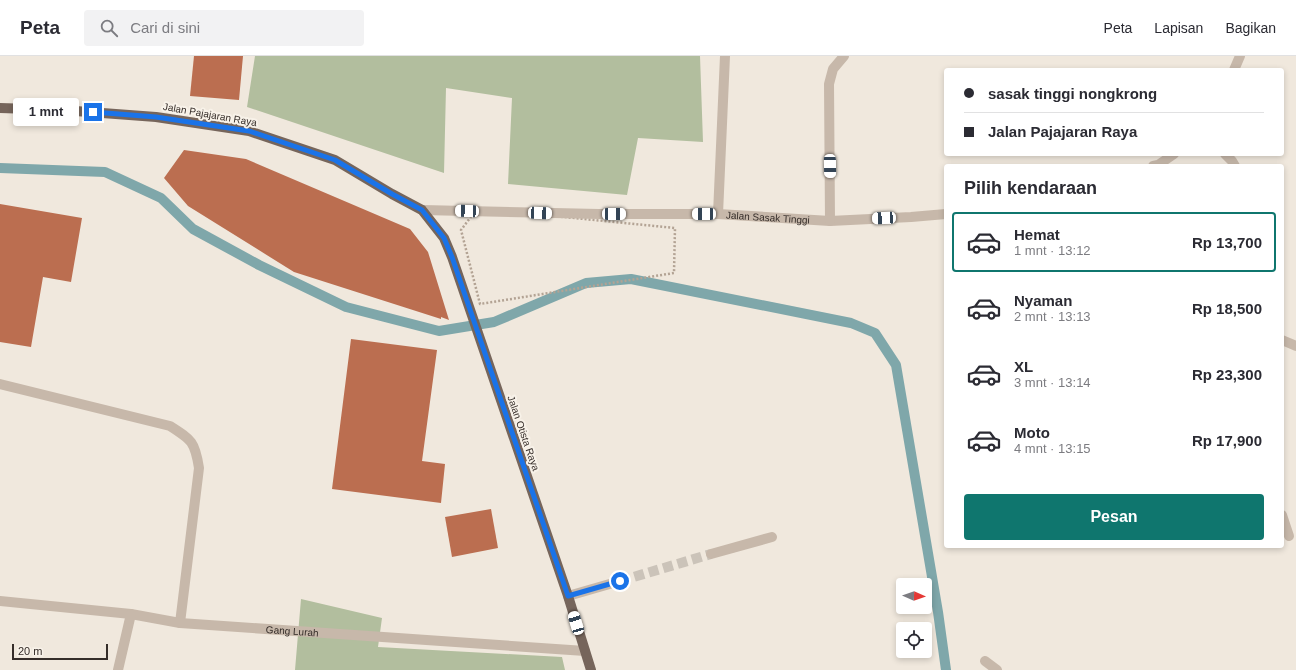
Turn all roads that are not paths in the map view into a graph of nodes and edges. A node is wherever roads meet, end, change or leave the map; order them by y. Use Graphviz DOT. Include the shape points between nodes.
graph roads {
  1 [pos="725,56"];
  2 [pos="844,56"];
  3 [pos="1240,56"];
  4 [pos="1235,68"];
  5 [pos="0,108"];
  6 [pos="1171,156"];
  7 [pos="1228,156"];
  8 [pos="1158,164"];
  9 [pos="1234,164"];
  10 [pos="422,210"];
  11 [pos="718,214"];
  12 [pos="944,214"];
  13 [pos="830,221"];
  14 [pos="1284,341"];
  15 [pos="1296,346"];
  16 [pos="0,384"];
  17 [pos="1284,521"];
  18 [pos="1289,536"];
  19 [pos="772,537"];
  20 [pos="711,554"];
  21 [pos="620,581"];
  22 [pos="568,596"];
  23 [pos="0,601"];
  24 [pos="131,614"];
  25 [pos="180,623"];
  26 [pos="585,651"];
  27 [pos="118,670"];
  28 [pos="591,670"];
  29 [pos="987,670"];
  30 [pos="997,670"];
  1 -- 11 [label="street"];
  2 -- 13 [label="street" via="833,69 829,84"];
  3 -- 4 [label="street"];
  5 -- 10 [label="main road, Jalan Pajajaran Raya" via="156,117 249,131 335,160"];
  6 -- 8 [label="street"];
  7 -- 9 [label="street"];
  10 -- 11 [label="street, Jalan Sasak Tinggi"];
  10 -- 22 [label="main road, Jalan Otista Raya" via="444,238 452,257"];
  11 -- 13 [label="street, Jalan Sasak Tinggi"];
  12 -- 13 [label="street, Jalan Sasak Tinggi"];
  14 -- 15 [label="street"];
  16 -- 25 [label="street" via="170,426 188,437 196,451 199,468"];
  17 -- 18 [label="street"];
  19 -- 20 [label="street"];
  21 -- 22 [label="street"];
  22 -- 26 [label="main road, Jalan Otista Raya"];
  23 -- 24 [label="street, Gang Lurah"];
  24 -- 25 [label="street, Gang Lurah"];
  24 -- 27 [label="street"];
  25 -- 26 [label="street, Gang Lurah"];
  26 -- 28 [label="main road, Jalan Otista Raya"];
  29 -- 30 [label="street" via="985,661"];
}
